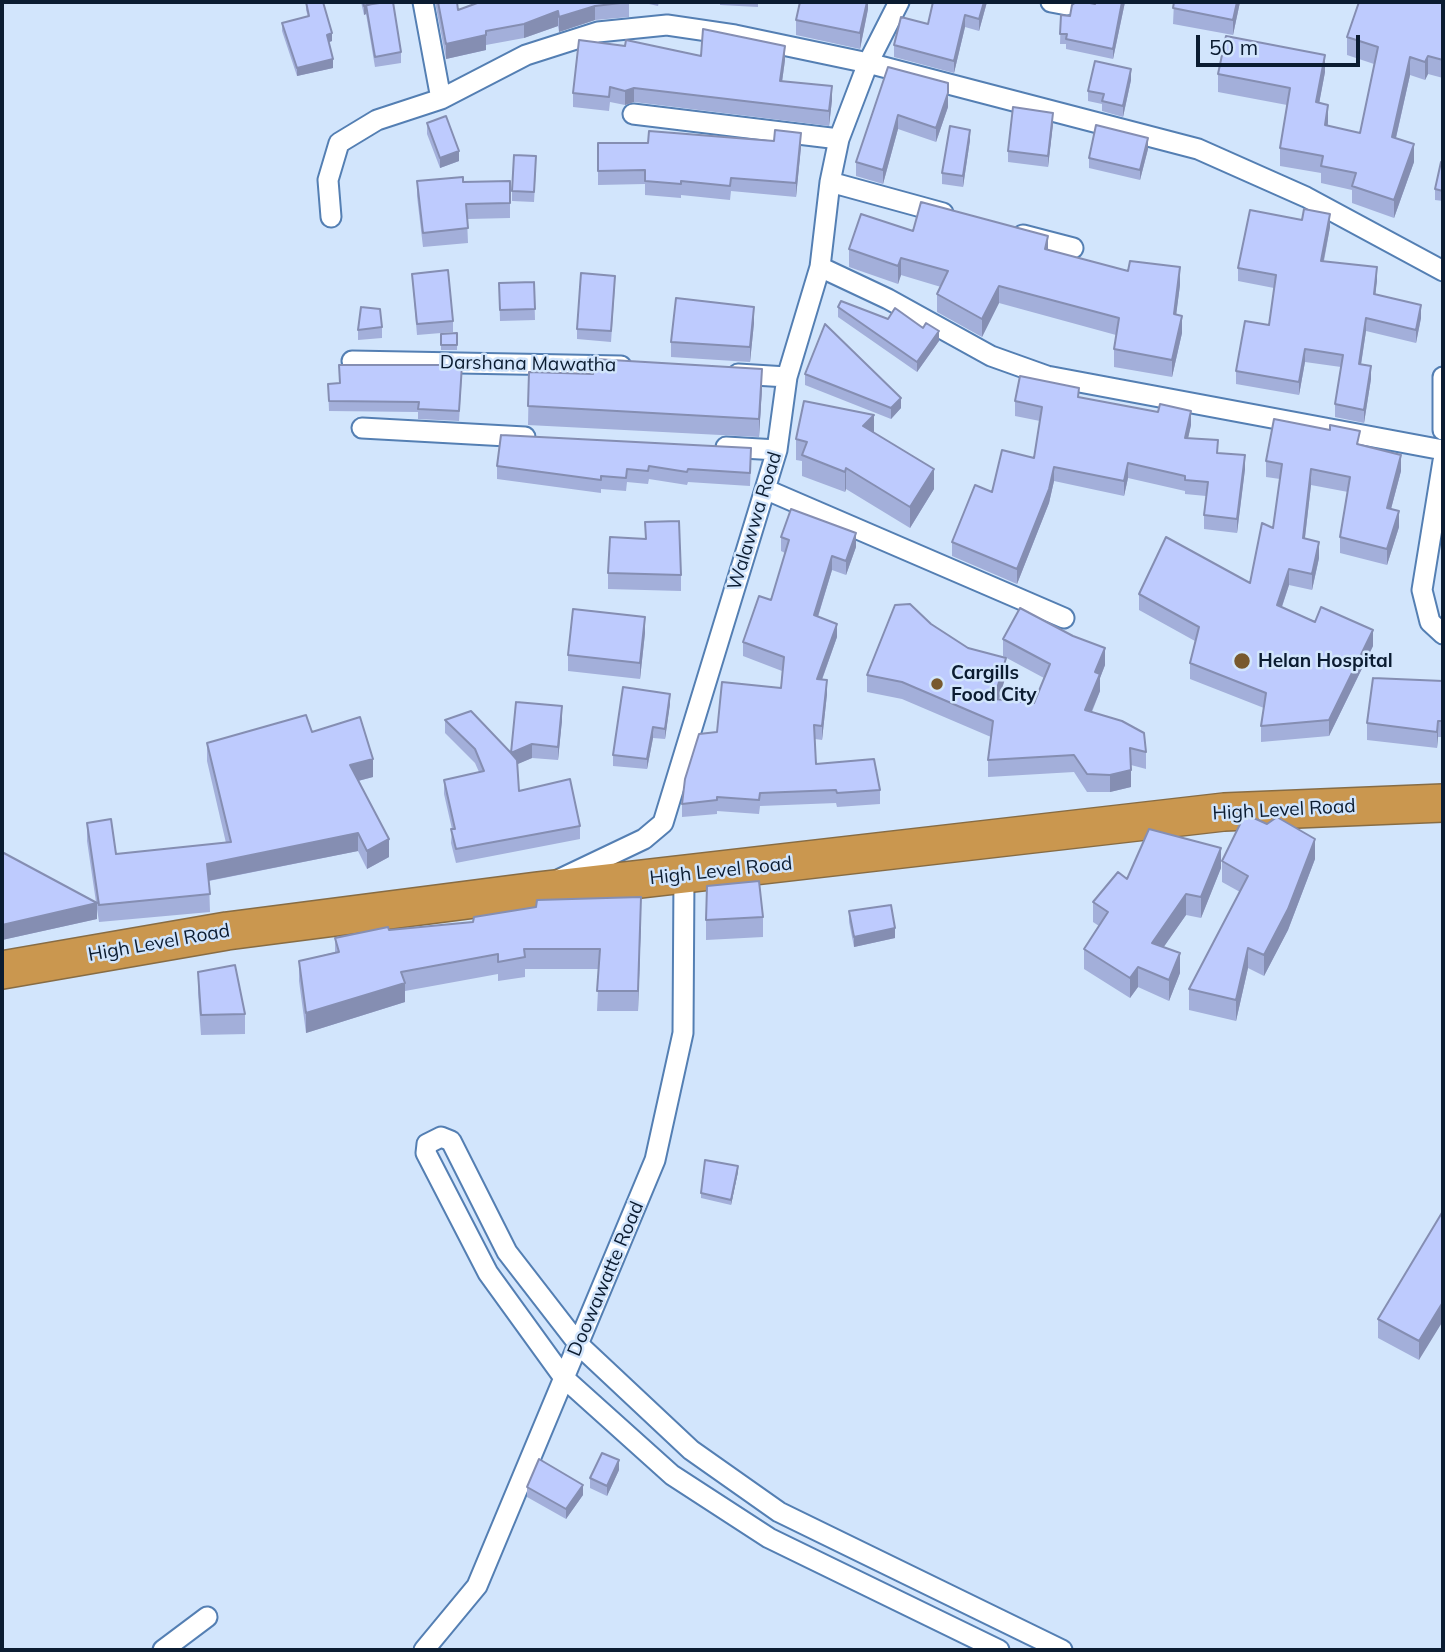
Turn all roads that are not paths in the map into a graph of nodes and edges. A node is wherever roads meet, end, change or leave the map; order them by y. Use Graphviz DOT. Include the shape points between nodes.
graph roads {
  1 [pos="422,2"];
  2 [pos="899,2"];
  3 [pos="868,64"];
  4 [pos="441,99"];
  5 [pos="633,114"];
  6 [pos="839,139"];
  7 [pos="830,182"];
  8 [pos="331,217"];
  9 [pos="958,217"];
  10 [pos="1009,231"];
  11 [pos="1073,248"];
  12 [pos="820,267"];
  13 [pos="1443,271"];
  14 [pos="352,361"];
  15 [pos="639,367"];
  16 [pos="719,373"];
  17 [pos="787,377"];
  18 [pos="1443,377"];
  19 [pos="362,428"];
  20 [pos="1443,430"];
  21 [pos="542,438"];
  22 [pos="708,446"];
  23 [pos="777,450"];
  24 [pos="1443,450"];
  25 [pos="1443,461"];
  26 [pos="767,490"];
  27 [pos="1064,618"];
  28 [pos="1443,634"];
  29 [pos="1443,803"];
  30 [pos="684,875"];
  31 [pos="537,891"];
  32 [pos="2,970"];
  33 [pos="579,1345"];
  34 [pos="564,1378"];
  35 [pos="206,1617"];
  36 [pos="163,1650"];
  37 [pos="424,1650"];
  38 [pos="999,1650"];
  39 [pos="1062,1650"];
  1 -- 4 [label="street"];
  2 -- 3 [label="street, Walawwa Road"];
  3 -- 4 [label="street" via="667,25 598,32 526,55"];
  3 -- 6 [label="street, Walawwa Road"];
  3 -- 13 [label="street" via="1198,149 1306,197"];
  4 -- 8 [label="street" via="377,120 339,142 328,180"];
  5 -- 6 [label="street"];
  6 -- 7 [label="street, Walawwa Road"];
  7 -- 9 [label="street"];
  7 -- 12 [label="street, Walawwa Road"];
  10 -- 11 [label="street"];
  12 -- 17 [label="street, Walawwa Road"];
  12 -- 24 [label="street" via="991,356 1047,376"];
  14 -- 15 [label="street, Darshana Mawatha"];
  16 -- 17 [label="street"];
  17 -- 23 [label="street, Walawwa Road"];
  18 -- 20 [label="street"];
  19 -- 21 [label="street"];
  22 -- 23 [label="street"];
  23 -- 26 [label="street, Walawwa Road"];
  25 -- 28 [label="street" via="1422,590 1430,622"];
  26 -- 27 [label="street"];
  26 -- 31 [label="street, Walawwa Road" via="663,823 644,839"];
  29 -- 30 [label="highway, High Level Road" via="1224,812"];
  30 -- 31 [label="highway, High Level Road"];
  30 -- 33 [label="street, Doowawatte Road" via="682,1033 672,1089 655,1160"];
  31 -- 32 [label="highway, High Level Road" via="228,932"];
  33 -- 34 [label="street, Doowawatte Road"];
  33 -- 34 [label="street" via="507,1252 451,1141 433,1139 426,1153 488,1273"];
  33 -- 39 [label="street" via="691,1450 779,1512"];
  34 -- 37 [label="street, Doowawatte Road" via="477,1586"];
  34 -- 38 [label="street" via="672,1475 769,1538"];
  35 -- 36 [label="street"];
}
